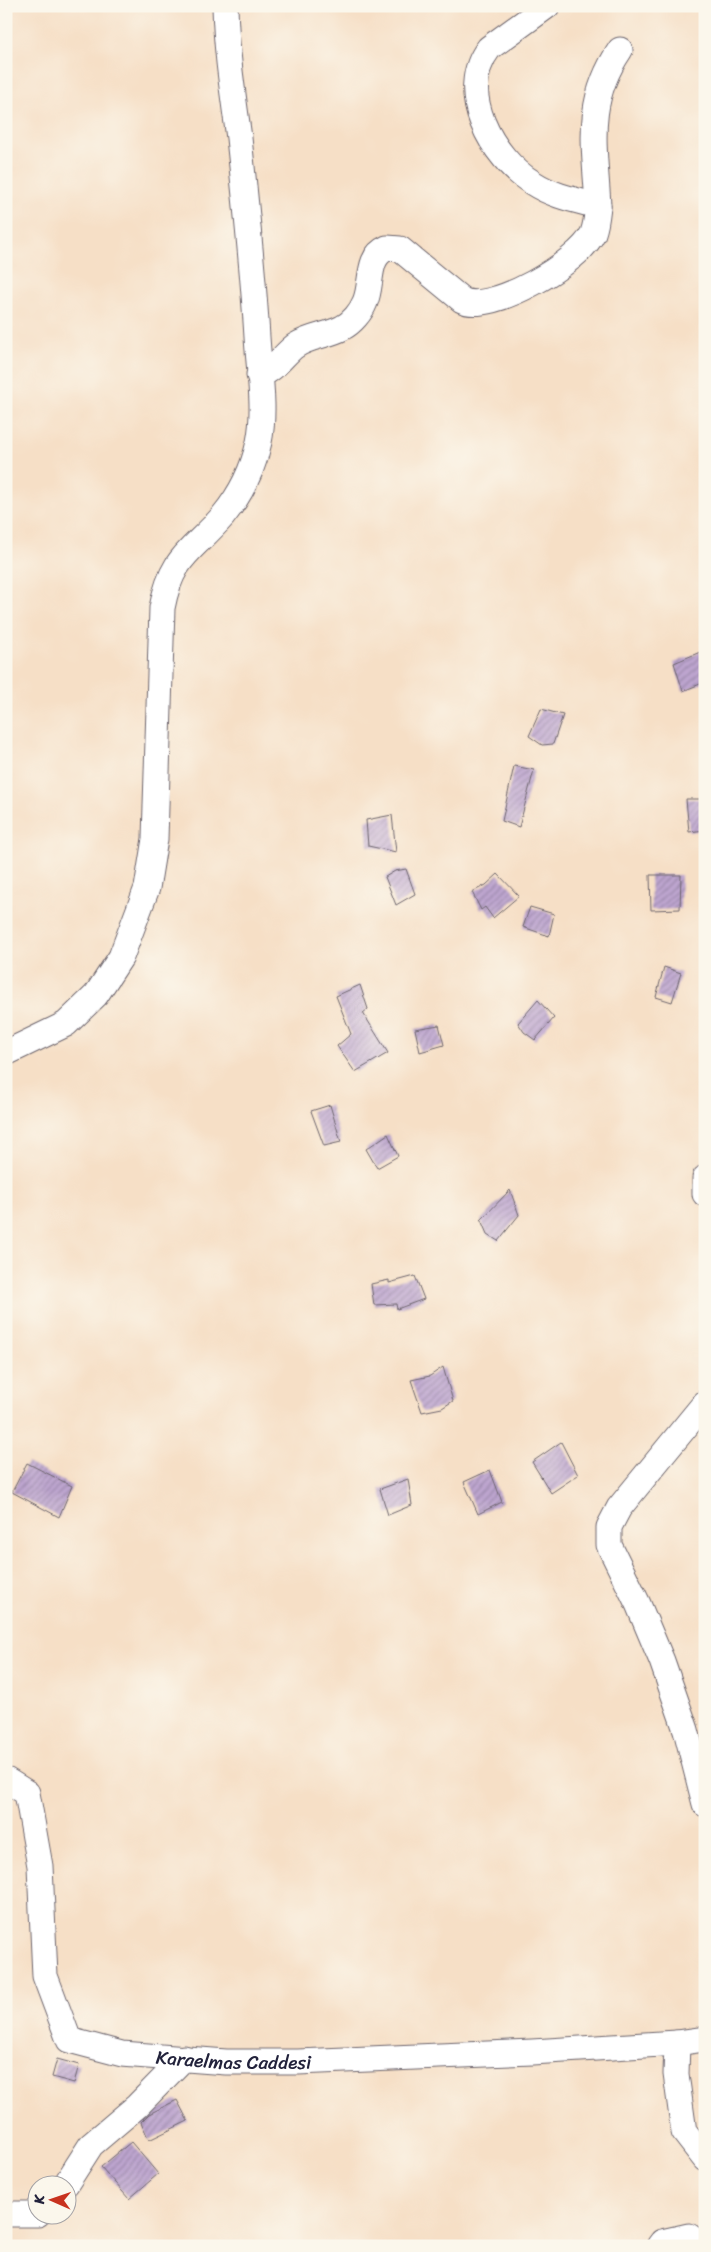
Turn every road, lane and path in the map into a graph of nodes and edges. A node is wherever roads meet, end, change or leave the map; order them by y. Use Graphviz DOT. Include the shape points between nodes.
graph roads {
  1 [pos="225,6"];
  2 [pos="547,6"];
  3 [pos="620,50"];
  4 [pos="598,206"];
  5 [pos="259,375"];
  6 [pos="6,1053"];
  7 [pos="705,1178"];
  8 [pos="705,1194"];
  9 [pos="705,1403"];
  10 [pos="6,1780"];
  11 [pos="705,1804"];
  12 [pos="705,2039"];
  13 [pos="676,2043"];
  14 [pos="184,2058"];
  15 [pos="705,2160"];
  16 [pos="72,2174"];
  17 [pos="6,2214"];
  18 [pos="28,2214"];
  19 [pos="660,2246"];
  20 [pos="703,2246"];
  1 -- 5 [label="street" via="252,252"];
  2 -- 4 [label="street" via="483,55 476,86 481,120 504,158 531,182 560,196"];
  3 -- 4 [label="street" via="601,84 594,113"];
  4 -- 5 [label="street" via="592,234 565,264 540,280 480,304 462,300 400,249 382,250 373,262 365,302 352,321 303,342 290,350 271,370"];
  5 -- 6 [label="street" via="262,422 249,474 232,504 179,562 162,608 155,840 147,888 121,957 106,983 66,1024"];
  7 -- 8 [label="street"];
  9 -- 11 [label="street" via="619,1508 609,1527 608,1537 612,1554 638,1604 665,1670 686,1730"];
  10 -- 14 [label="street, Karaelmas Caddesi" via="27,1793 40,1866 45,1976 69,2040 122,2054"];
  12 -- 13 [label="street, Karaelmas Caddesi"];
  13 -- 14 [label="street, Karaelmas Caddesi" via="298,2062 226,2062"];
  13 -- 15 [label="street" via="676,2074 684,2132"];
  14 -- 16 [label="street" via="91,2145"];
  17 -- 18 [label="street"];
  19 -- 20 [label="street" via="662,2242 689,2236"];
}
